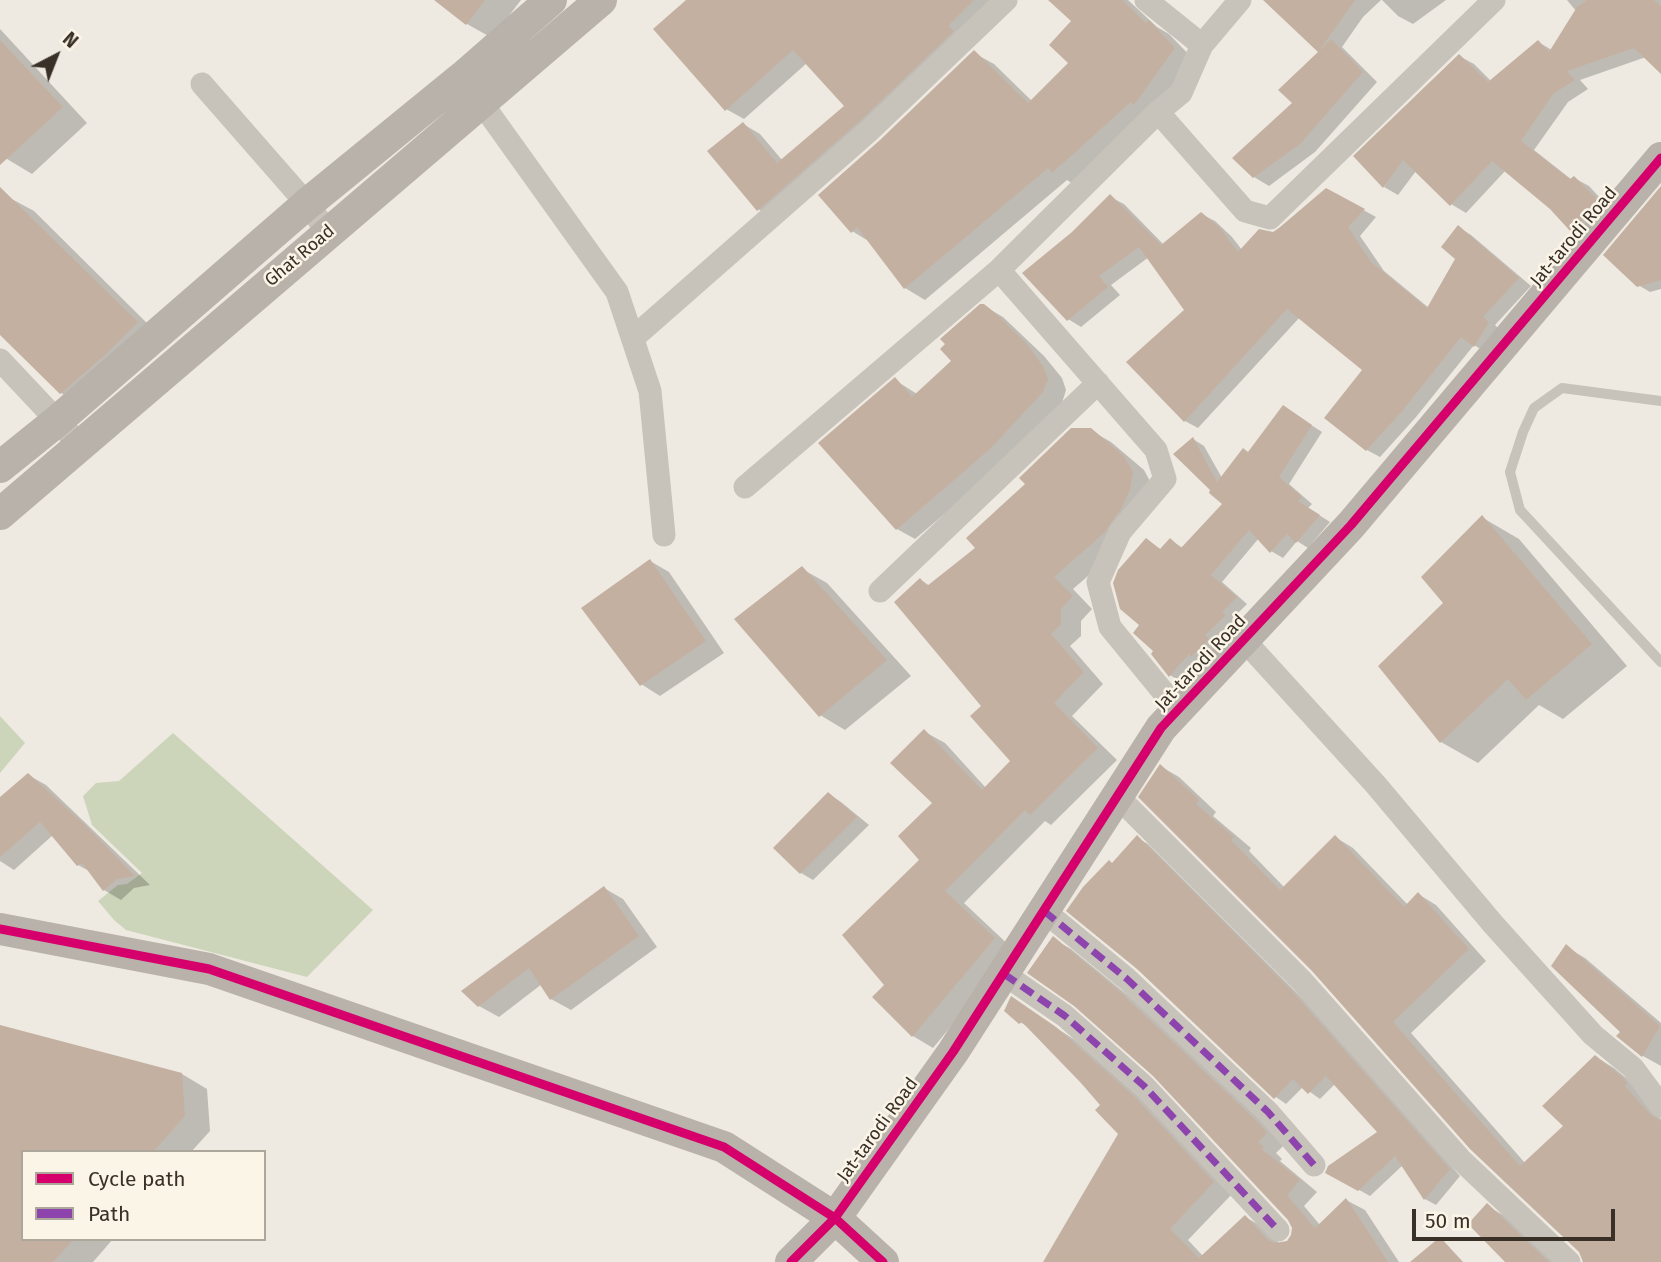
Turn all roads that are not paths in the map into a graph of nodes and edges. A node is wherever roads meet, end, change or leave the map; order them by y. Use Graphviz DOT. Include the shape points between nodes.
graph roads {
  1 [pos="551,0"];
  2 [pos="601,0"];
  3 [pos="1006,0"];
  4 [pos="1146,0"];
  5 [pos="1240,0"];
  6 [pos="1494,0"];
  7 [pos="1202,45"];
  8 [pos="464,76"];
  9 [pos="202,84"];
  10 [pos="481,104"];
  11 [pos="1158,113"];
  12 [pos="1661,158"];
  13 [pos="307,204"];
  14 [pos="328,232"];
  15 [pos="999,270"];
  16 [pos="633,338"];
  17 [pos="0,360"];
  18 [pos="1098,383"];
  19 [pos="1661,401"];
  20 [pos="56,422"];
  21 [pos="80,445"];
  22 [pos="0,467"];
  23 [pos="745,487"];
  24 [pos="0,514"];
  25 [pos="664,535"];
  26 [pos="880,591"];
  27 [pos="1244,640"];
  28 [pos="1661,662"];
  29 [pos="1178,710"];
  30 [pos="1117,796"];
  31 [pos="1044,911"];
  32 [pos="0,929"];
  33 [pos="1004,974"];
  34 [pos="1661,1106"];
  35 [pos="1314,1165"];
  36 [pos="835,1218"];
  37 [pos="1278,1230"];
  38 [pos="791,1262"];
  39 [pos="883,1262"];
  40 [pos="1570,1262"];
  1 -- 8 [label="street, Ghat Road"];
  2 -- 10 [label="street, Ghat Road"];
  3 -- 16 [label="street" via="870,130"];
  4 -- 7 [label="street"];
  5 -- 7 [label="street"];
  6 -- 11 [label="street" via="1270,218 1245,211"];
  7 -- 11 [label="street" via="1181,93"];
  8 -- 10 [label="street"];
  8 -- 13 [label="street, Ghat Road"];
  9 -- 13 [label="street"];
  10 -- 14 [label="street, Ghat Road"];
  10 -- 16 [label="street" via="617,292"];
  11 -- 15 [label="street"];
  12 -- 27 [label="street, Jat-tarodi Road" via="1351,525"];
  13 -- 14 [label="street"];
  13 -- 20 [label="street, Ghat Road"];
  14 -- 21 [label="street, Ghat Road"];
  15 -- 18 [label="street"];
  15 -- 23 [label="street"];
  16 -- 25 [label="street" via="650,391"];
  17 -- 20 [label="street"];
  18 -- 26 [label="street"];
  18 -- 29 [label="street" via="1156,450 1164,479 1120,532 1098,582 1110,627"];
  19 -- 28 [label="lane" via="1562,388 1534,408 1510,472 1520,510"];
  20 -- 21 [label="street"];
  20 -- 22 [label="street, Ghat Road"];
  21 -- 24 [label="street, Ghat Road"];
  27 -- 29 [label="street, Jat-tarodi Road"];
  27 -- 34 [label="street" via="1593,1035 1633,1068"];
  29 -- 30 [label="street, Jat-tarodi Road"];
  30 -- 31 [label="street, Jat-tarodi Road"];
  30 -- 40 [label="street" via="1302,981 1460,1159"];
  31 -- 33 [label="street, Jat-tarodi Road"];
  31 -- 35 [label="street" via="1128,979 1268,1112"];
  32 -- 36 [label="street" via="209,969 658,1124 724,1147"];
  33 -- 36 [label="street, Jat-tarodi Road"];
  33 -- 37 [label="street" via="1065,1016 1144,1086"];
  36 -- 38 [label="street, Jat-tarodi Road"];
  36 -- 39 [label="street"];
}
